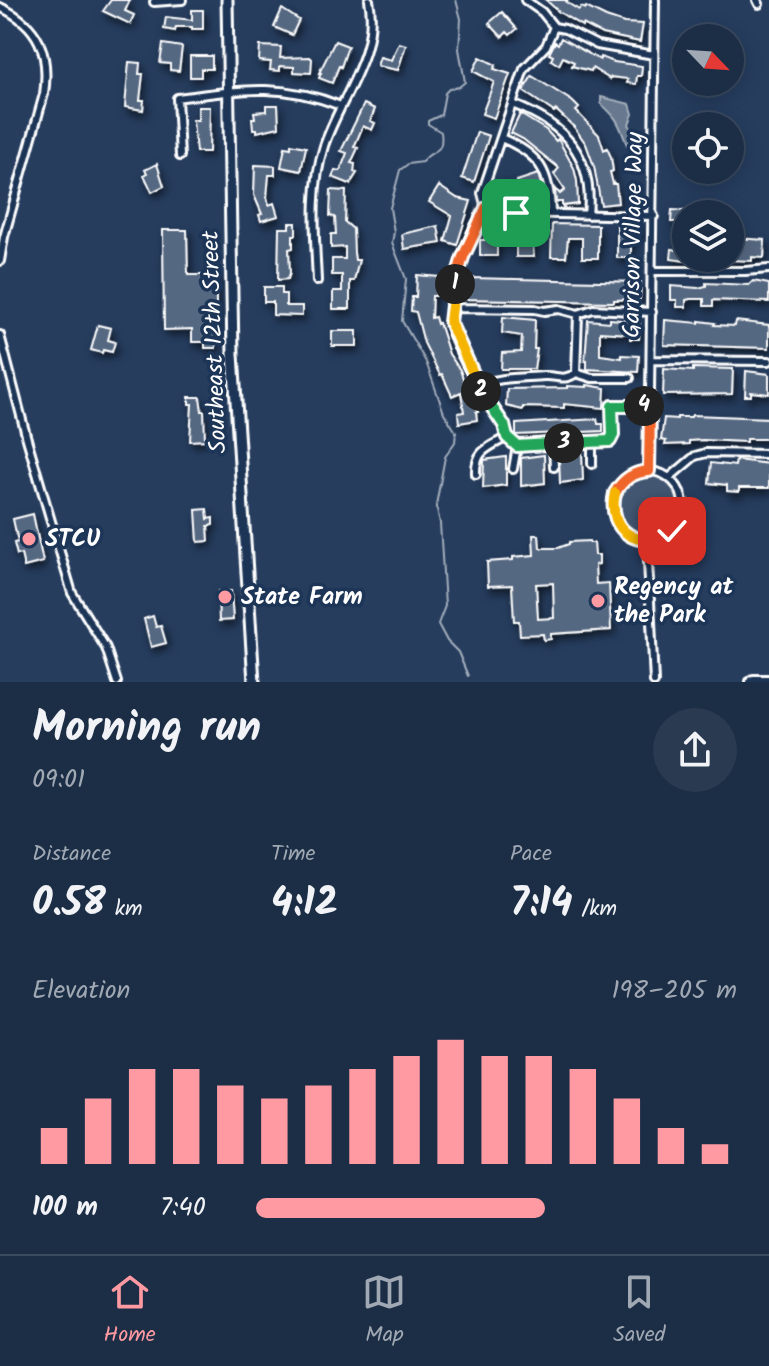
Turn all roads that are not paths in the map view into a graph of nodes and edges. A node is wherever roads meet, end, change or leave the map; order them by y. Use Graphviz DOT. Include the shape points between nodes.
graph roads {
  1 [pos="182,0"];
  2 [pos="227,0"];
  3 [pos="369,0"];
  4 [pos="525,0"];
  5 [pos="655,0"];
  6 [pos="154,2"];
  7 [pos="0,7"];
  8 [pos="554,27"];
  9 [pos="654,55"];
  10 [pos="230,91"];
  11 [pos="167,93"];
  12 [pos="177,98"];
  13 [pos="512,104"];
  14 [pos="341,106"];
  15 [pos="501,138"];
  16 [pos="180,156"];
  17 [pos="486,208"];
  18 [pos="551,213"];
  19 [pos="588,215"];
  20 [pos="654,216"];
  21 [pos="0,261"];
  22 [pos="769,269"];
  23 [pos="744,270"];
  24 [pos="653,271"];
  25 [pos="672,271"];
  26 [pos="317,281"];
  27 [pos="451,308"];
  28 [pos="652,312"];
  29 [pos="578,314"];
  30 [pos="0,335"];
  31 [pos="651,360"];
  32 [pos="769,361"];
  33 [pos="576,373"];
  34 [pos="630,378"];
  35 [pos="478,385"];
  36 [pos="650,406"];
  37 [pos="507,437"];
  38 [pos="592,443"];
  39 [pos="553,444"];
  40 [pos="517,446"];
  41 [pos="769,454"];
  42 [pos="592,464"];
  43 [pos="554,467"];
  44 [pos="513,469"];
  45 [pos="649,471"];
  46 [pos="476,474"];
  47 [pos="669,478"];
  48 [pos="647,541"];
  49 [pos="117,682"];
  50 [pos="254,682"];
  51 [pos="654,682"];
  52 [pos="753,682"];
  53 [pos="769,682"];
  1 -- 6 [label="street"];
  2 -- 10 [label="main road, Southeast 12th Street"];
  3 -- 14 [label="street" via="373,17 367,50"];
  4 -- 8 [label="street"];
  5 -- 9 [label="street, Garrison Village Way"];
  7 -- 21 [label="street" via="33,31 47,72"];
  8 -- 9 [label="street" via="597,45"];
  8 -- 13 [label="street" via="542,51 524,69"];
  9 -- 20 [label="street, Garrison Village Way"];
  10 -- 12 [label="street"];
  10 -- 14 [label="street" via="283,89"];
  10 -- 50 [label="main road, Southeast 12th Street" via="233,354"];
  11 -- 12 [label="street"];
  12 -- 16 [label="street"];
  13 -- 15 [label="street"];
  13 -- 19 [label="street" via="549,120 571,142 589,193"];
  14 -- 26 [label="street" via="309,199"];
  15 -- 17 [label="street" via="482,193"];
  15 -- 18 [label="street" via="541,166 549,183"];
  17 -- 18 [label="street"];
  17 -- 27 [label="street" via="457,272"];
  18 -- 19 [label="street"];
  19 -- 20 [label="street"];
  20 -- 24 [label="street, Garrison Village Way"];
  22 -- 23 [label="street"];
  24 -- 25 [label="street"];
  24 -- 28 [label="street, Garrison Village Way"];
  27 -- 29 [label="street" via="559,309"];
  27 -- 35 [label="street" via="450,322"];
  28 -- 29 [label="street" via="593,309"];
  28 -- 31 [label="street, Garrison Village Way"];
  29 -- 33 [label="street"];
  30 -- 49 [label="street" via="72,593 106,648"];
  31 -- 32 [label="street"];
  31 -- 36 [label="street, Garrison Village Way"];
  33 -- 34 [label="street"];
  33 -- 35 [label="street" via="564,379 503,378"];
  35 -- 37 [label="street"];
  36 -- 38 [label="street" via="612,406 612,439"];
  36 -- 45 [label="street, Garrison Village Way"];
  37 -- 40 [label="street"];
  37 -- 46 [label="street" via="479,454"];
  38 -- 39 [label="street"];
  38 -- 42 [label="street"];
  39 -- 40 [label="street"];
  39 -- 43 [label="street"];
  40 -- 44 [label="street"];
  41 -- 47 [label="street" via="706,453"];
  45 -- 47 [label="street"];
  45 -- 48 [label="street" via="624,480 613,504 621,528"];
  47 -- 48 [label="street" via="681,495 682,512 672,531"];
  48 -- 51 [label="street"];
  52 -- 53 [label="highway"];
}
